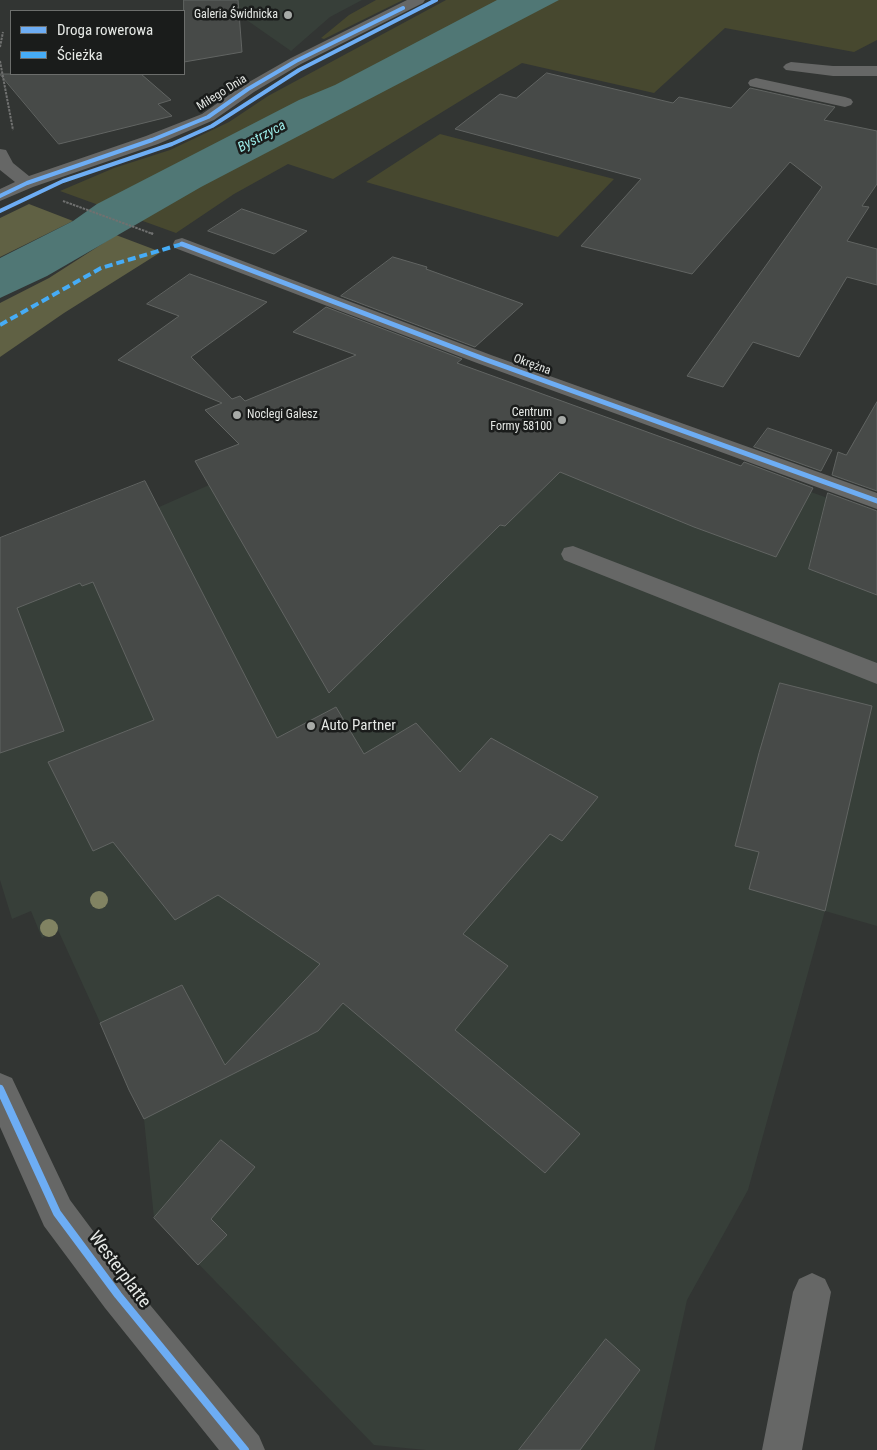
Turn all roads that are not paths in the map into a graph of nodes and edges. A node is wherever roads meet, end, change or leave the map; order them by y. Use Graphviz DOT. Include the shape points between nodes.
graph roads {
  1 [pos="418,0"];
  2 [pos="791,67"];
  3 [pos="877,72"];
  4 [pos="756,83"];
  5 [pos="0,154"];
  6 [pos="27,183"];
  7 [pos="0,196"];
  8 [pos="182,244"];
  9 [pos="877,502"];
  10 [pos="573,554"];
  11 [pos="877,674"];
  12 [pos="1,1093"];
  13 [pos="812,1292"];
  14 [pos="245,1450"];
  15 [pos="782,1450"];
  1 -- 6 [label="street, Miłego Dnia" via="296,61 208,117"];
  2 -- 3 [label="street"];
  3 -- 4 [label="street" via="842,107"];
  5 -- 6 [label="street" via="7,168"];
  6 -- 7 [label="street, Miłego Dnia"];
  8 -- 9 [label="street, Okrężna" via="484,360"];
  10 -- 11 [label="street"];
  12 -- 14 [label="street, Westerplatte" via="57,1212 118,1295"];
  13 -- 15 [label="street"];
}
